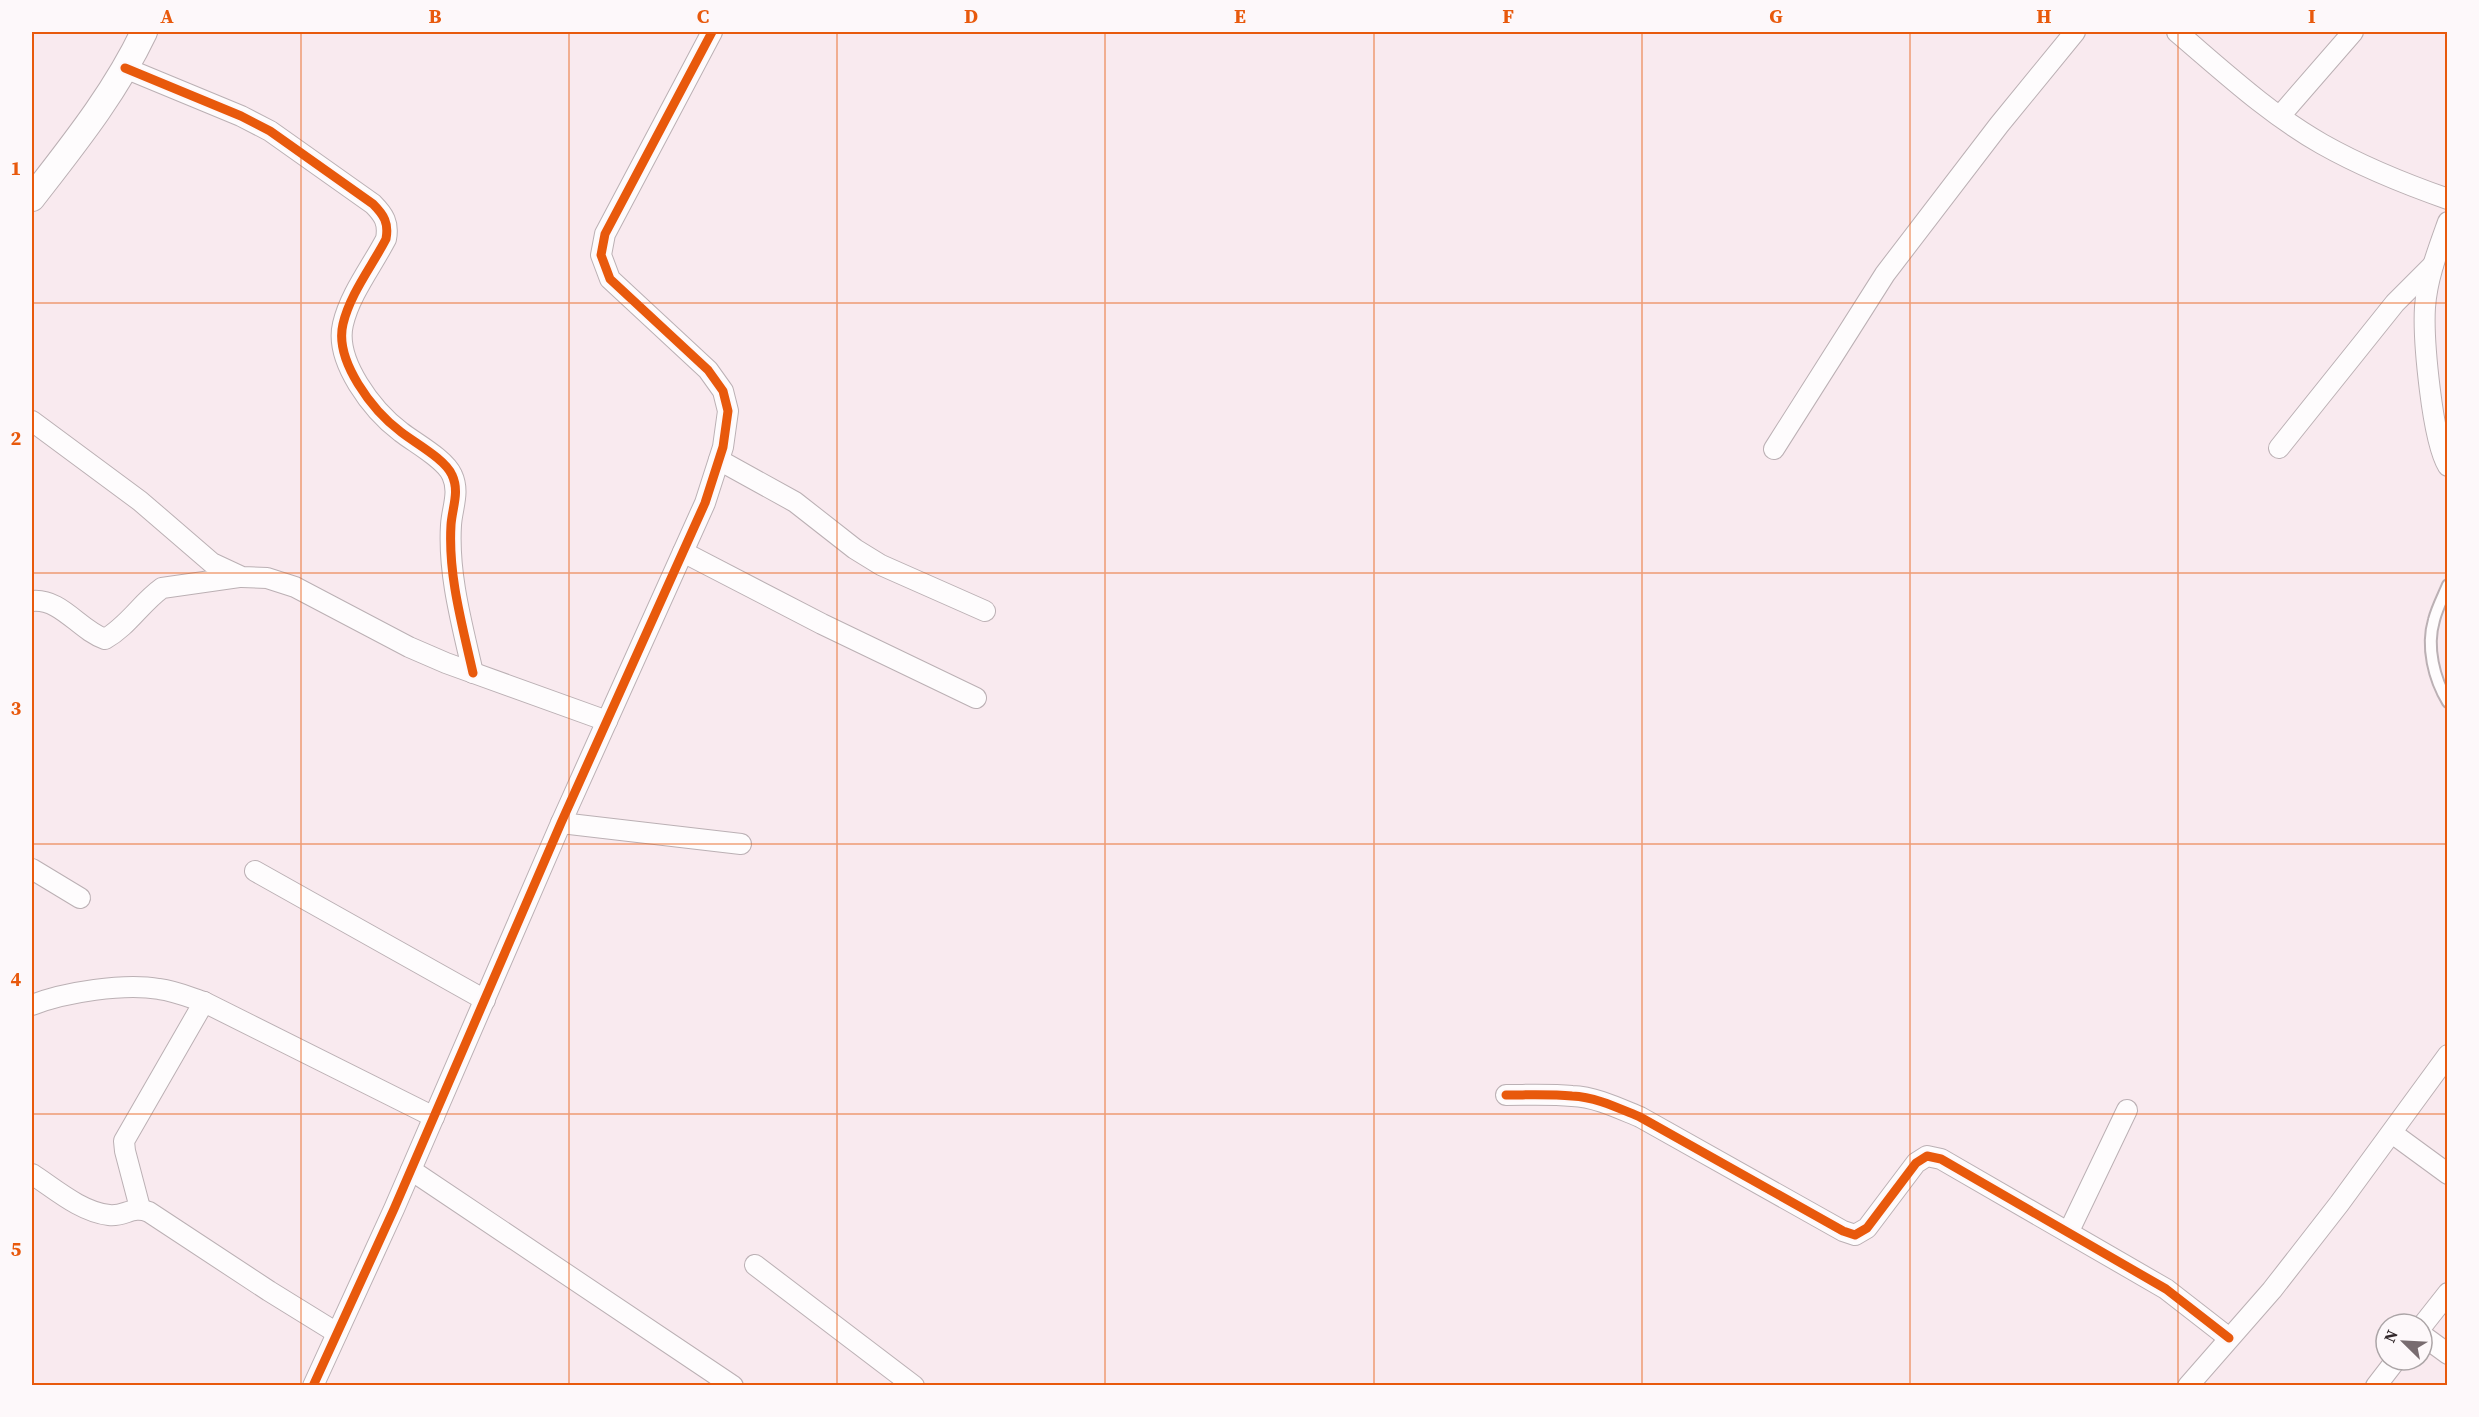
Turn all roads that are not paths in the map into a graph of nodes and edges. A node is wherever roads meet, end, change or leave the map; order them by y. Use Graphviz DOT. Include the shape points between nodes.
graph roads {
  1 [pos="144,32"];
  2 [pos="712,32"];
  3 [pos="2075,32"];
  4 [pos="2177,32"];
  5 [pos="2354,32"];
  6 [pos="125,68"];
  7 [pos="2280,116"];
  8 [pos="32,198"];
  9 [pos="2448,199"];
  10 [pos="2448,222"];
  11 [pos="2433,265"];
  12 [pos="32,421"];
  13 [pos="2279,448"];
  14 [pos="1774,449"];
  15 [pos="719,460"];
  16 [pos="2448,466"];
  17 [pos="683,552"];
  18 [pos="242,576"];
  19 [pos="2448,585"];
  20 [pos="32,601"];
  21 [pos="985,611"];
  22 [pos="473,673"];
  23 [pos="976,698"];
  24 [pos="2448,702"];
  25 [pos="607,721"];
  26 [pos="561,823"];
  27 [pos="741,844"];
  28 [pos="32,869"];
  29 [pos="255,871"];
  30 [pos="80,897"];
  31 [pos="484,1000"];
  32 [pos="204,1002"];
  33 [pos="32,1005"];
  34 [pos="2448,1055"];
  35 [pos="1506,1095"];
  36 [pos="2127,1110"];
  37 [pos="434,1117"];
  38 [pos="2392,1133"];
  39 [pos="411,1170"];
  40 [pos="32,1174"];
  41 [pos="2448,1174"];
  42 [pos="140,1208"];
  43 [pos="2069,1231"];
  44 [pos="755,1265"];
  45 [pos="2448,1293"];
  46 [pos="2433,1312"];
  47 [pos="338,1333"];
  48 [pos="2229,1338"];
  49 [pos="2434,1344"];
  50 [pos="2448,1354"];
  51 [pos="2387,1372"];
  52 [pos="314,1386"];
  53 [pos="733,1386"];
  54 [pos="914,1386"];
  55 [pos="2188,1386"];
  56 [pos="2376,1386"];
  1 -- 6 [label="street"];
  2 -- 15 [label="street" via="605,234 601,255 610,279 708,370 723,392 728,411"];
  3 -- 14 [label="street" via="1885,274"];
  4 -- 7 [label="street"];
  5 -- 7 [label="street"];
  6 -- 8 [label="street" via="98,112"];
  6 -- 22 [label="street" via="270,131 382,213 388,227 386,239 342,325 344,352 372,405 385,420 444,464 452,475 456,488 451,561"];
  7 -- 9 [label="street" via="2320,143 2364,165"];
  10 -- 11 [label="street"];
  11 -- 13 [label="street" via="2395,303"];
  11 -- 16 [label="street" via="2425,307 2429,375 2436,429"];
  12 -- 18 [label="street" via="140,501 212,563"];
  15 -- 17 [label="street"];
  15 -- 21 [label="street" via="795,502 881,565"];
  17 -- 23 [label="street"];
  17 -- 25 [label="street"];
  18 -- 20 [label="street" via="162,588 105,639 95,636 52,604"];
  18 -- 22 [label="street" via="267,578 295,587 409,647"];
  19 -- 24 [label="lane" via="2433,622 2431,651 2440,688"];
  22 -- 25 [label="street"];
  25 -- 26 [label="street"];
  26 -- 27 [label="street"];
  26 -- 31 [label="street"];
  28 -- 30 [label="street"];
  29 -- 31 [label="street"];
  31 -- 37 [label="street"];
  32 -- 33 [label="street" via="157,988 112,989"];
  32 -- 37 [label="street"];
  32 -- 42 [label="street" via="124,1141"];
  34 -- 38 [label="street"];
  35 -- 43 [label="street" via="1574,1096 1618,1108 1855,1235 1867,1228 1916,1163 1927,1156 1964,1170"];
  36 -- 43 [label="street"];
  37 -- 39 [label="street"];
  38 -- 41 [label="street"];
  38 -- 48 [label="street" via="2272,1290"];
  39 -- 47 [label="street"];
  39 -- 53 [label="street"];
  40 -- 42 [label="street" via="71,1200 100,1213 112,1216"];
  42 -- 47 [label="street"];
  43 -- 48 [label="street" via="2166,1289"];
  44 -- 54 [label="street"];
  45 -- 46 [label="street"];
  47 -- 52 [label="street"];
  48 -- 55 [label="street"];
  49 -- 50 [label="street"];
  51 -- 56 [label="street"];
}
